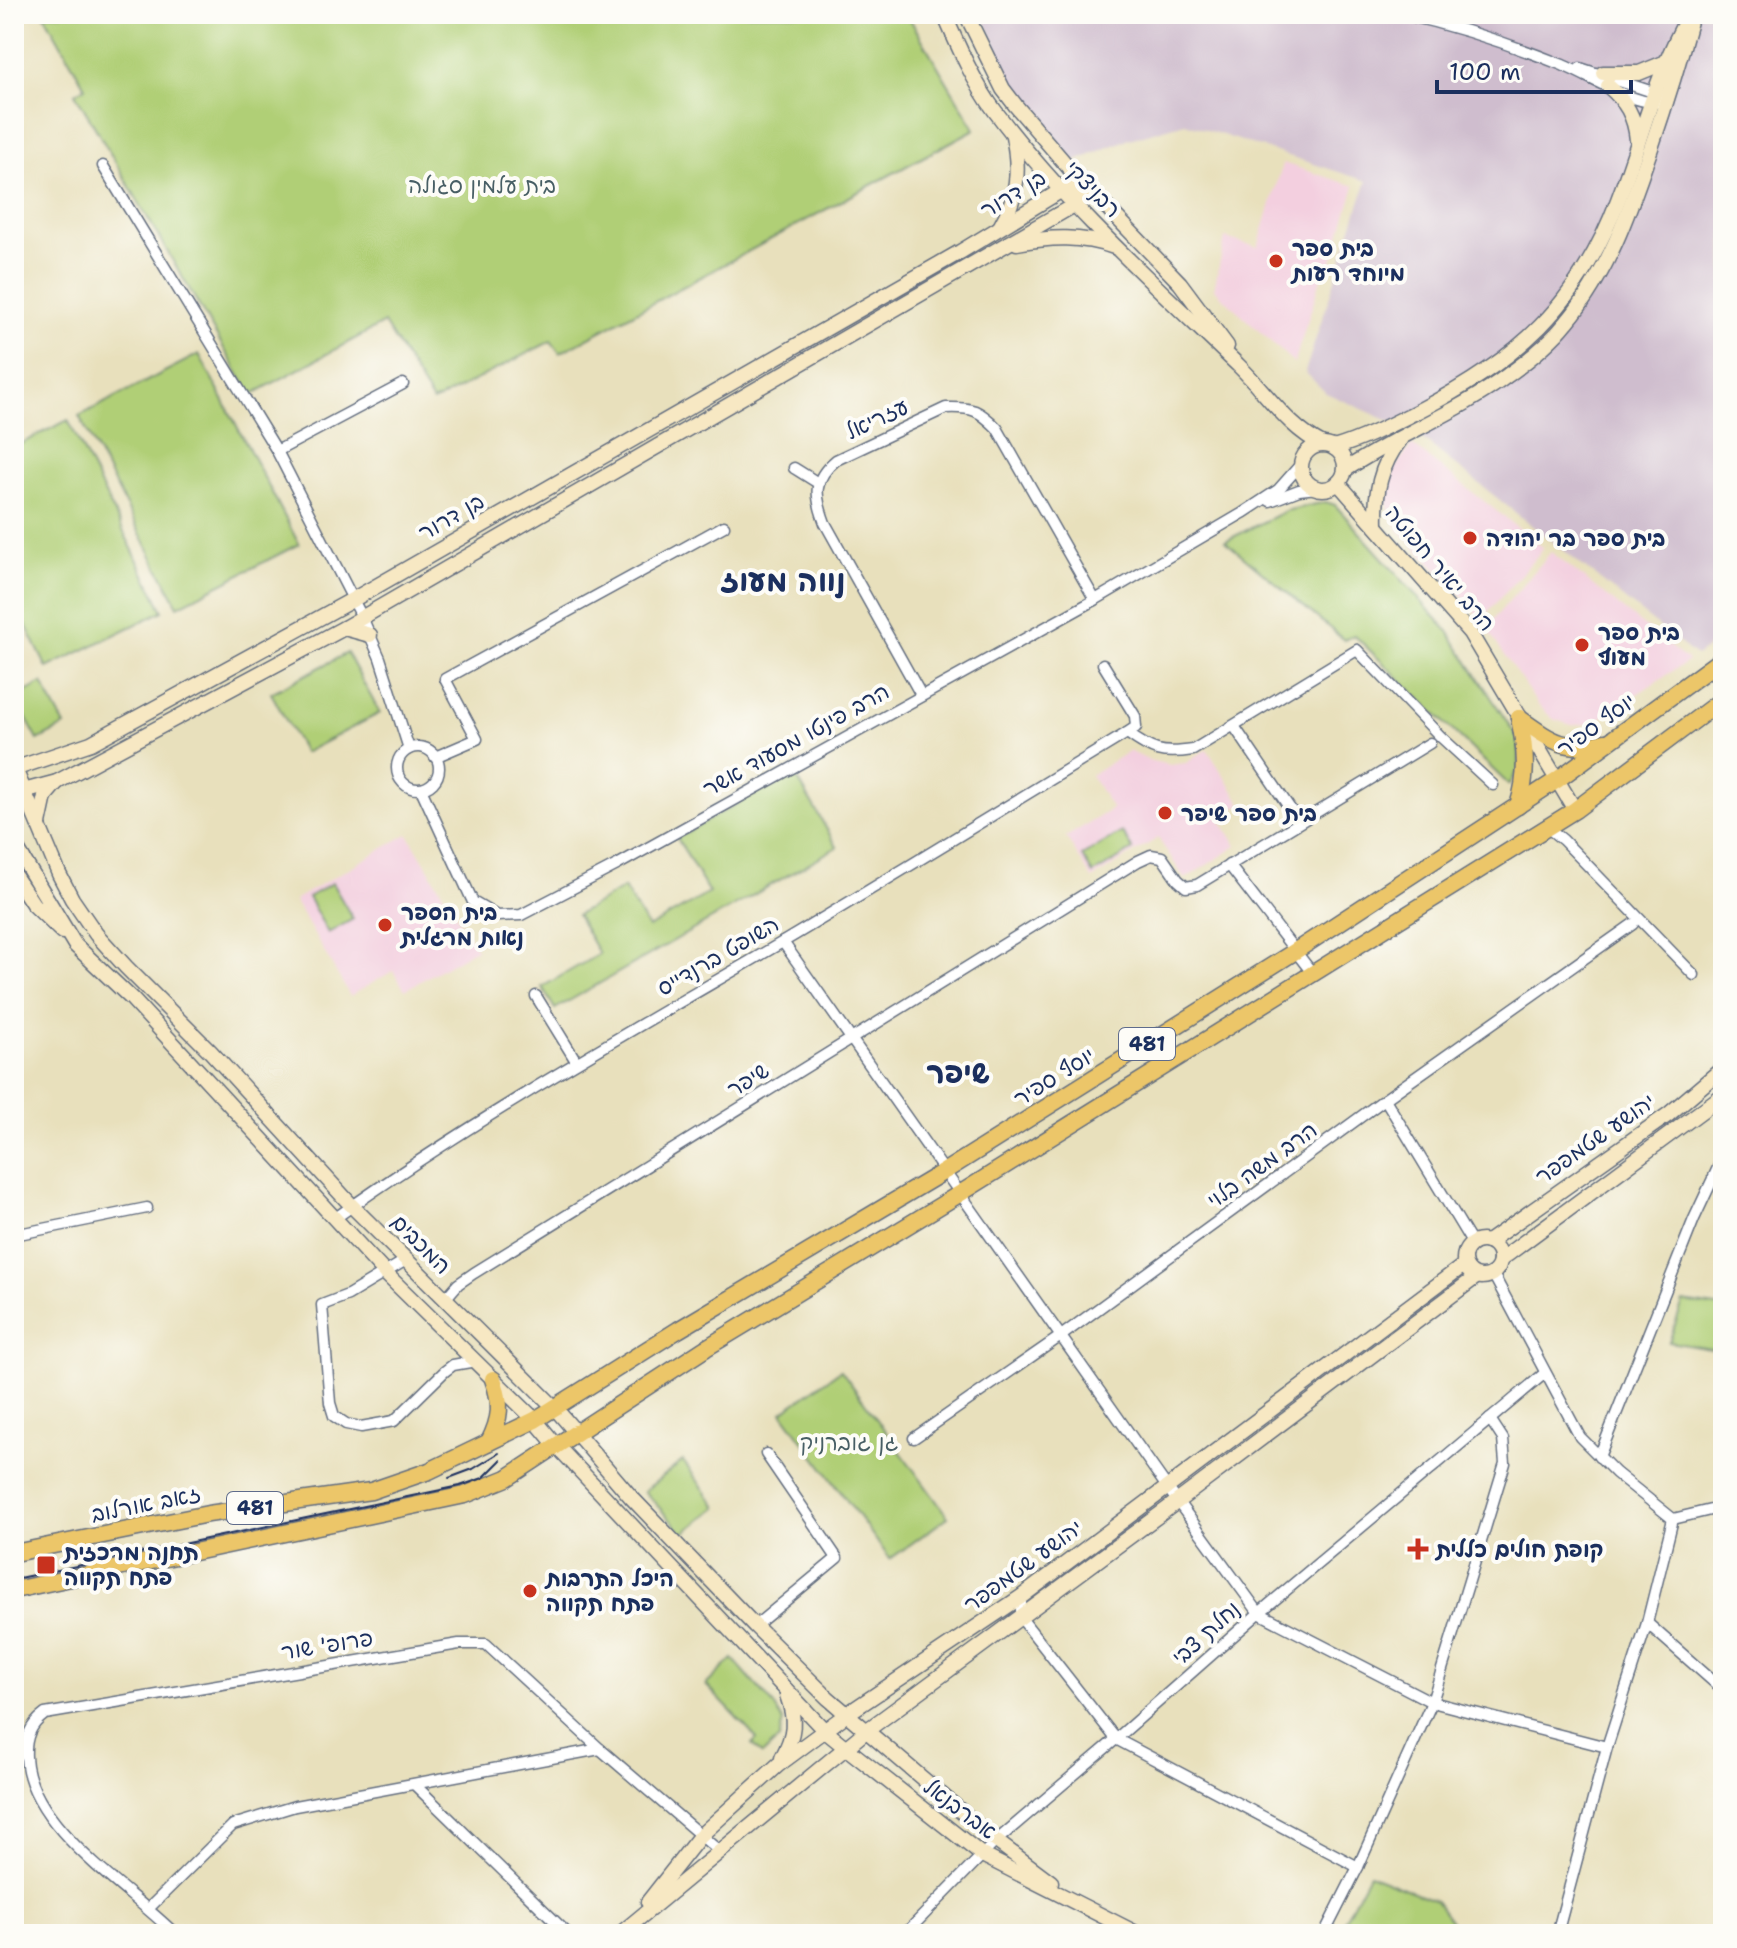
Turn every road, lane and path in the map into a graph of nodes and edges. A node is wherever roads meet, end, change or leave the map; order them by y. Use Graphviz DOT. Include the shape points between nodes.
graph roads {
  1 [pos="944,14"];
  2 [pos="966,14"];
  3 [pos="1402,14"];
  4 [pos="1691,14"];
  5 [pos="1421,16"];
  6 [pos="1666,62"];
  7 [pos="1605,80"];
  8 [pos="1658,98"];
  9 [pos="1012,131"];
  10 [pos="1638,144"];
  11 [pos="103,166"];
  12 [pos="1086,186"];
  13 [pos="1062,190"];
  14 [pos="1076,204"];
  15 [pos="1000,227"];
  16 [pos="1004,246"];
  17 [pos="1121,249"];
  18 [pos="1243,369"];
  19 [pos="403,384"];
  20 [pos="1284,417"];
  21 [pos="1403,435"];
  22 [pos="1328,446"];
  23 [pos="277,451"];
  24 [pos="1302,461"];
  25 [pos="794,468"];
  26 [pos="1342,477"];
  27 [pos="818,483"];
  28 [pos="1317,488"];
  29 [pos="1243,513"];
  30 [pos="1376,525"];
  31 [pos="724,526"];
  32 [pos="354,599"];
  33 [pos="1095,600"];
  34 [pos="362,617"];
  35 [pos="344,628"];
  36 [pos="370,635"];
  37 [pos="1723,658"];
  38 [pos="1103,664"];
  39 [pos="921,695"];
  40 [pos="1723,699"];
  41 [pos="1519,718"];
  42 [pos="1234,726"];
  43 [pos="1127,733"];
  44 [pos="1614,740"];
  45 [pos="1430,743"];
  46 [pos="409,749"];
  47 [pos="435,757"];
  48 [pos="14,769"];
  49 [pos="1557,780"];
  50 [pos="57,782"];
  51 [pos="1493,785"];
  52 [pos="421,789"];
  53 [pos="18,792"];
  54 [pos="1518,806"];
  55 [pos="1575,810"];
  56 [pos="1299,822"];
  57 [pos="1547,827"];
  58 [pos="1563,840"];
  59 [pos="14,844"];
  60 [pos="47,847"];
  61 [pos="1229,865"];
  62 [pos="14,875"];
  63 [pos="1633,924"];
  64 [pos="783,942"];
  65 [pos="75,945"];
  66 [pos="1294,952"];
  67 [pos="1313,974"];
  68 [pos="1694,975"];
  69 [pos="536,996"];
  70 [pos="851,1039"];
  71 [pos="576,1061"];
  72 [pos="1723,1068"];
  73 [pos="1723,1095"];
  74 [pos="1385,1099"];
  75 [pos="1723,1157"];
  76 [pos="945,1171"];
  77 [pos="961,1193"];
  78 [pos="352,1206"];
  79 [pos="147,1208"];
  80 [pos="334,1219"];
  81 [pos="14,1235"];
  82 [pos="1488,1242"];
  83 [pos="1472,1243"];
  84 [pos="406,1260"];
  85 [pos="1464,1265"];
  86 [pos="1496,1267"];
  87 [pos="385,1273"];
  88 [pos="1476,1277"];
  89 [pos="445,1299"];
  90 [pos="1061,1336"];
  91 [pos="476,1361"];
  92 [pos="1545,1373"];
  93 [pos="493,1379"];
  94 [pos="555,1408"];
  95 [pos="1490,1419"];
  96 [pos="535,1420"];
  97 [pos="576,1432"];
  98 [pos="914,1438"];
  99 [pos="489,1442"];
  100 [pos="555,1444"];
  101 [pos="766,1454"];
  102 [pos="1599,1457"];
  103 [pos="1167,1487"];
  104 [pos="1178,1501"];
  105 [pos="1723,1507"];
  106 [pos="1673,1519"];
  107 [pos="14,1553"];
  108 [pos="14,1590"];
  109 [pos="1021,1597"];
  110 [pos="1259,1613"];
  111 [pos="1021,1618"];
  112 [pos="1647,1623"];
  113 [pos="755,1626"];
  114 [pos="784,1687"];
  115 [pos="1723,1690"];
  116 [pos="1432,1702"];
  117 [pos="847,1714"];
  118 [pos="824,1730"];
  119 [pos="866,1731"];
  120 [pos="1116,1739"];
  121 [pos="845,1747"];
  122 [pos="1607,1747"];
  123 [pos="600,1749"];
  124 [pos="778,1765"];
  125 [pos="415,1785"];
  126 [pos="700,1836"];
  127 [pos="996,1841"];
  128 [pos="719,1851"];
  129 [pos="982,1855"];
  130 [pos="1358,1867"];
  131 [pos="1081,1905"];
  132 [pos="149,1908"];
  133 [pos="625,1929"];
  134 [pos="175,1934"];
  135 [pos="568,1934"];
  136 [pos="905,1934"];
  137 [pos="1138,1934"];
  138 [pos="1324,1934"];
  139 [pos="1557,1934"];
  1 -- 9 [label="street, רבניצקי" via="986,96"];
  2 -- 12 [label="street, רבניצקי" via="1003,89"];
  3 -- 5 [label="street"];
  4 -- 6 [label="street"];
  4 -- 8 [label="street"];
  5 -- 7 [label="street"];
  6 -- 7 [label="street"];
  6 -- 8 [label="street"];
  7 -- 8 [label="street"];
  7 -- 10 [label="street" via="1626,105"];
  8 -- 10 [label="street"];
  8 -- 21 [label="street" via="1644,168 1609,258 1566,324 1480,394"];
  9 -- 13 [label="street, רבניצקי"];
  9 -- 15 [label="street" via="1018,180"];
  10 -- 22 [label="street" via="1599,245 1556,313 1500,363 1455,392 1377,432"];
  11 -- 23 [label="street"];
  12 -- 13 [label="street, בן דרור"];
  12 -- 14 [label="street, בן דרור"];
  12 -- 18 [label="street, רבניצקי" via="1180,283"];
  13 -- 14 [label="street, רבניצקי"];
  13 -- 15 [label="street, בן דרור"];
  14 -- 16 [label="street, בן דרור"];
  14 -- 17 [label="street, רבניצקי"];
  15 -- 32 [label="street, בן דרור"];
  16 -- 17 [label="street" via="1082,238"];
  16 -- 34 [label="street, בן דרור"];
  17 -- 18 [label="street, רבניצקי"];
  18 -- 20 [label="street, רבניצקי"];
  19 -- 23 [label="street"];
  20 -- 22 [label="street, רבניצקי"];
  20 -- 24 [label="street, רבניצקי"];
  21 -- 26 [label="street"];
  21 -- 30 [label="street" via="1378,479"];
  22 -- 24 [label="street" via="1312,448"];
  22 -- 26 [label="street" via="1342,456"];
  23 -- 32 [label="street"];
  24 -- 28 [label="street" via="1305,479"];
  24 -- 29 [label="street, הרב פינטו מסעוד אשר" via="1278,490"];
  25 -- 27 [label="street"];
  26 -- 28 [label="street"];
  26 -- 30 [label="street, הרב יאיר חפוטה"];
  27 -- 33 [label="street, עזריאל" via="836,460 946,408 981,412 997,428"];
  27 -- 39 [label="street" via="817,501 825,523"];
  28 -- 29 [label="street, הרב פינטו מסעוד אשר"];
  29 -- 33 [label="street, הרב פינטו מסעוד אשר"];
  30 -- 41 [label="street, הרב יאיר חפוטה" via="1470,633"];
  31 -- 47 [label="street" via="445,679 477,739"];
  32 -- 34 [label="street"];
  32 -- 48 [label="street, בן דרור" via="91,743"];
  33 -- 39 [label="street, הרב פינטו מסעוד אשר"];
  34 -- 35 [label="street, בן דרור"];
  34 -- 36 [label="street"];
  35 -- 36 [label="street"];
  35 -- 50 [label="street, בן דרור"];
  36 -- 46 [label="street"];
  37 -- 44 [label="main road, יוסף ספיר / 481"];
  38 -- 43 [label="street" via="1135,716 1136,727"];
  39 -- 52 [label="street, הרב פינטו מסעוד אשר" via="521,915 497,916 473,902"];
  40 -- 55 [label="main road, 481"];
  41 -- 44 [label="main road" via="1560,745"];
  41 -- 49 [label="street, הרב יאיר חפוטה"];
  41 -- 54 [label="main road" via="1526,751"];
  42 -- 43 [label="street" via="1193,750 1171,754 1150,750"];
  42 -- 51 [label="street" via="1357,650"];
  42 -- 56 [label="street"];
  43 -- 64 [label="street, השופט ברנדייס"];
  44 -- 49 [label="main road, יוסף ספיר / 481"];
  45 -- 56 [label="street"];
  46 -- 47 [label="street" via="426,749"];
  46 -- 52 [label="street" via="399,759 397,772 403,783"];
  47 -- 52 [label="street" via="437,776"];
  48 -- 53 [label="street, המכבים"];
  49 -- 54 [label="main road, יוסף ספיר / 481"];
  49 -- 55 [label="street, הרב יאיר חפוטה"];
  50 -- 53 [label="street, בן דרור"];
  50 -- 60 [label="street" via="41,808 39,824"];
  53 -- 60 [label="street, המכבים"];
  54 -- 66 [label="main road, יוסף ספיר / 481"];
  55 -- 57 [label="main road, 481"];
  55 -- 58 [label="street" via="1565,824"];
  56 -- 61 [label="street"];
  57 -- 58 [label="street"];
  57 -- 67 [label="main road, 481"];
  58 -- 68 [label="street"];
  59 -- 65 [label="street, המכבים"];
  60 -- 78 [label="street, המכבים" via="96,934"];
  61 -- 66 [label="street"];
  61 -- 70 [label="street, שיפר" via="1186,887 1162,857 1151,855"];
  62 -- 65 [label="street" via="33,904"];
  63 -- 74 [label="street, הרב משה בלוי"];
  64 -- 70 [label="street"];
  64 -- 71 [label="street, השופט ברנדייס"];
  65 -- 80 [label="street, המכבים" via="132,999"];
  66 -- 67 [label="street"];
  66 -- 76 [label="main road, יוסף ספיר / 481"];
  67 -- 77 [label="main road, 481"];
  69 -- 71 [label="street"];
  70 -- 76 [label="street"];
  70 -- 89 [label="street, שיפר" via="474,1273"];
  71 -- 78 [label="street, השופט ברנדייס"];
  72 -- 82 [label="street, יהושע שטמפפר" via="1669,1114"];
  73 -- 86 [label="street, יהושע שטמפפר"];
  74 -- 83 [label="street"];
  74 -- 90 [label="street, הרב משה בלוי"];
  75 -- 102 [label="street"];
  76 -- 77 [label="street"];
  76 -- 94 [label="main road, יוסף ספיר / 481"];
  77 -- 90 [label="street"];
  77 -- 97 [label="main road, 481"];
  78 -- 80 [label="street, השופט ברנדייס"];
  78 -- 84 [label="street, המכבים"];
  79 -- 81 [label="street"];
  80 -- 87 [label="street, המכבים"];
  82 -- 83 [label="street"];
  82 -- 86 [label="street" via="1498,1251"];
  83 -- 85 [label="street" via="1464,1253"];
  84 -- 87 [label="street"];
  84 -- 89 [label="street, המכבים"];
  85 -- 88 [label="street"];
  85 -- 103 [label="street, יהושע שטמפפר"];
  86 -- 88 [label="street"];
  86 -- 92 [label="street"];
  87 -- 91 [label="street, המכבים"];
  87 -- 91 [label="street" via="322,1305 334,1416 361,1427 394,1421 453,1365"];
  88 -- 104 [label="street, יהושע שטמפפר"];
  89 -- 94 [label="street, המכבים"];
  90 -- 98 [label="street, הרב משה בלוי"];
  90 -- 103 [label="street"];
  91 -- 93 [label="street, המכבים"];
  92 -- 95 [label="street, נחלת צבי"];
  92 -- 102 [label="street" via="1580,1437"];
  93 -- 96 [label="street, המכבים"];
  93 -- 99 [label="main road" via="501,1401 499,1424"];
  94 -- 96 [label="main road, זאב אורלוב / 481"];
  94 -- 97 [label="street, המכבים"];
  95 -- 110 [label="street, נחלת צבי"];
  95 -- 116 [label="street" via="1503,1439 1505,1463"];
  96 -- 99 [label="main road, זאב אורלוב / 481"];
  96 -- 100 [label="street, המכבים"];
  97 -- 100 [label="main road, 481"];
  97 -- 113 [label="street, המכבים"];
  99 -- 107 [label="main road, זאב אורלוב / 481" via="371,1491 208,1514"];
  100 -- 108 [label="main road, 481" via="507,1478 465,1495"];
  100 -- 114 [label="street, המכבים"];
  101 -- 113 [label="street" via="837,1558"];
  102 -- 106 [label="street"];
  103 -- 104 [label="street"];
  103 -- 109 [label="street, יהושע שטמפפר"];
  104 -- 110 [label="street"];
  104 -- 111 [label="street, יהושע שטמפפר"];
  105 -- 106 [label="street"];
  106 -- 112 [label="street"];
  109 -- 111 [label="street"];
  109 -- 117 [label="street, יהושע שטמפפר"];
  110 -- 116 [label="street"];
  110 -- 120 [label="street, נחלת צבי"];
  111 -- 119 [label="street, יהושע שטמפפר"];
  111 -- 120 [label="street"];
  112 -- 115 [label="street"];
  112 -- 122 [label="street"];
  113 -- 117 [label="street, המכבים"];
  114 -- 118 [label="street, המכבים"];
  114 -- 124 [label="street" via="794,1725"];
  116 -- 122 [label="street"];
  116 -- 130 [label="street"];
  117 -- 118 [label="street, יהושע שטמפפר"];
  117 -- 119 [label="street, אברבנאל"];
  118 -- 121 [label="street, אברבנאל"];
  118 -- 124 [label="street, יהושע שטמפפר"];
  119 -- 121 [label="street, יהושע שטמפפר"];
  119 -- 127 [label="street, אברבנאל"];
  120 -- 127 [label="street, נחלת צבי"];
  120 -- 130 [label="street"];
  121 -- 128 [label="street, יהושע שטמפפר"];
  121 -- 129 [label="street, אברבנאל"];
  122 -- 139 [label="street"];
  123 -- 125 [label="street"];
  123 -- 126 [label="street, פרופ' שור"];
  123 -- 132 [label="street, פרופ' שור" via="486,1644 472,1642 53,1710 37,1720 26,1740 32,1787 44,1810 113,1880"];
  124 -- 126 [label="street, יהושע שטמפפר"];
  125 -- 132 [label="street" via="295,1806 233,1825"];
  125 -- 135 [label="street"];
  126 -- 128 [label="street, פרופ' שור"];
  126 -- 133 [label="street, יהושע שטמפפר"];
  127 -- 129 [label="street, נחלת צבי"];
  127 -- 131 [label="street, אברבנאל"];
  128 -- 133 [label="street, יהושע שטמפפר"];
  129 -- 131 [label="street, אברבנאל"];
  129 -- 136 [label="street, נחלת צבי"];
  130 -- 138 [label="street"];
  131 -- 137 [label="street, אברבנאל"];
  132 -- 134 [label="street"];
}
